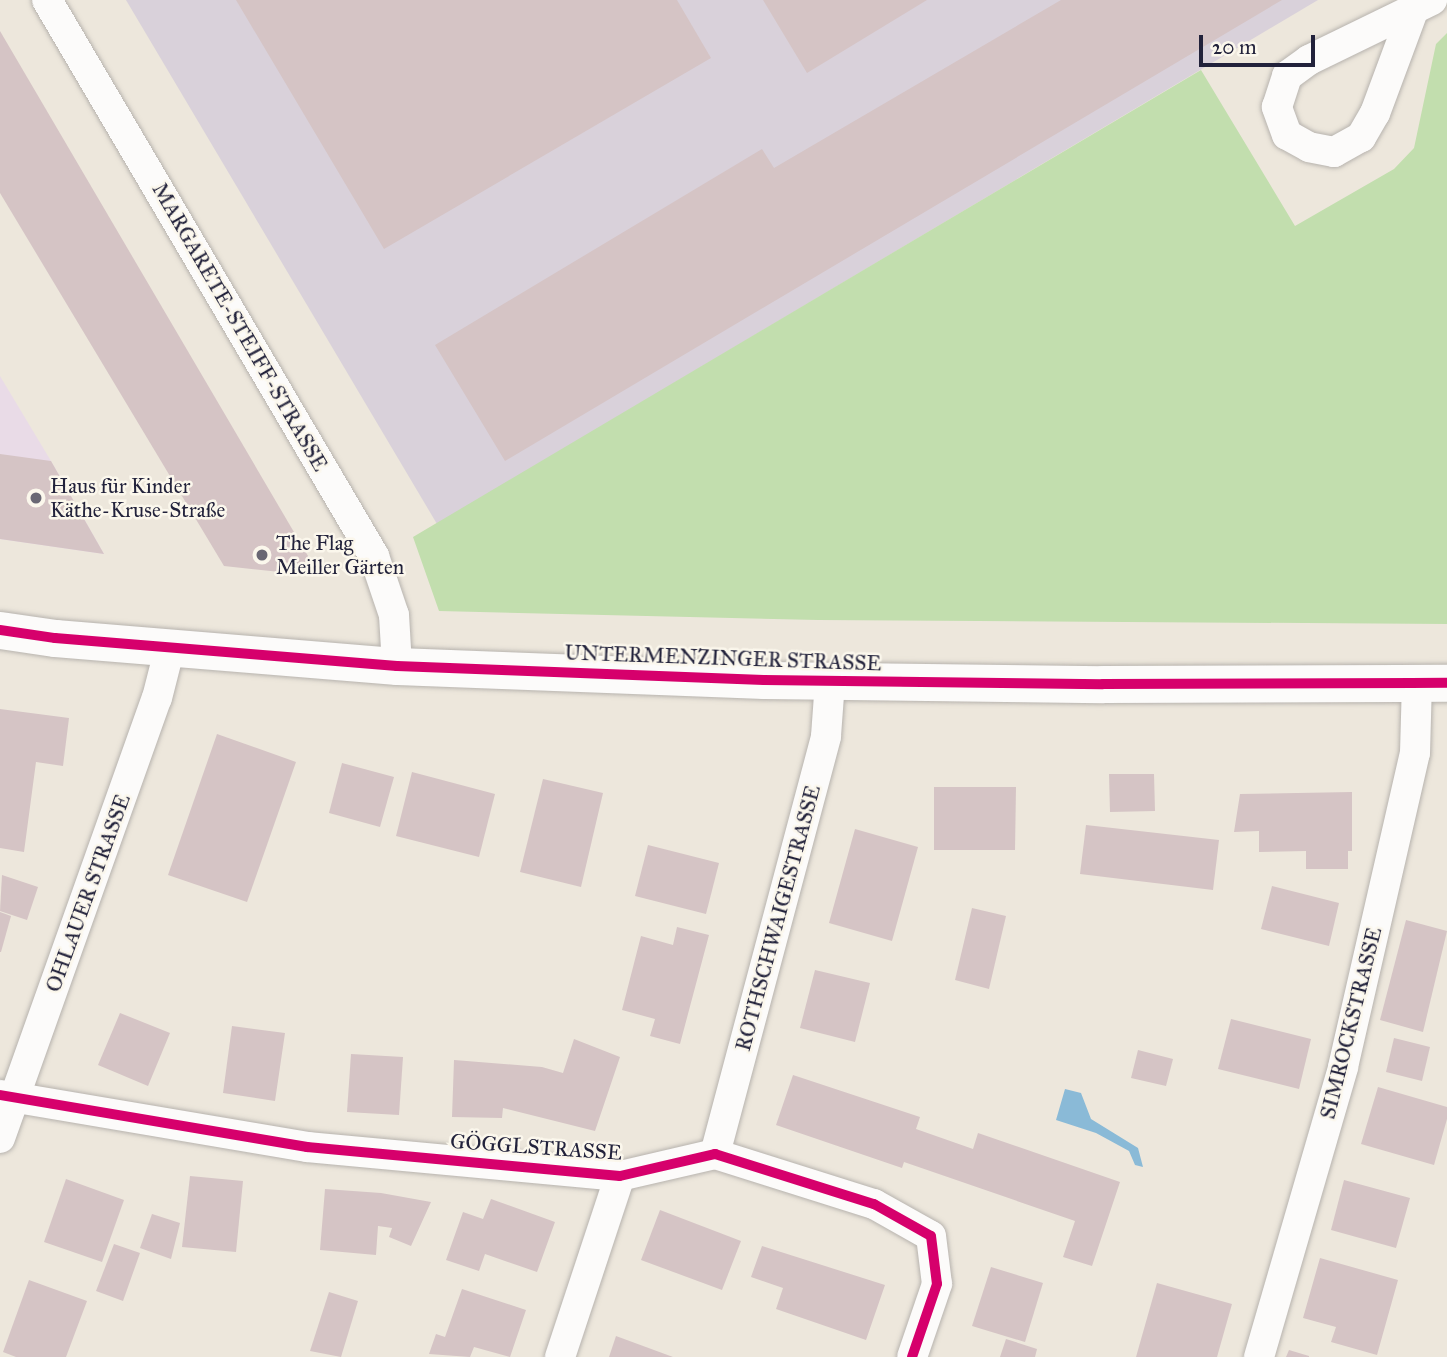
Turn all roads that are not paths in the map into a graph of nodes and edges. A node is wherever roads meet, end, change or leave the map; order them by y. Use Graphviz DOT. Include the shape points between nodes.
graph roads {
  1 [pos="47,0"];
  2 [pos="1423,5"];
  3 [pos="0,630"];
  4 [pos="170,647"];
  5 [pos="397,666"];
  6 [pos="830,681"];
  7 [pos="1432,683"];
  8 [pos="7,1097"];
  9 [pos="0,1138"];
  10 [pos="715,1154"];
  11 [pos="620,1176"];
  12 [pos="561,1357"];
  13 [pos="912,1357"];
  14 [pos="1259,1357"];
  1 -- 5 [label="street, MARGARETE-STEIFF-STRASSE" via="374,556 394,615"];
  2 -- 2 [label="street" via="1361,137 1334,152 1309,148 1287,135 1277,107 1287,76 1310,60"];
  3 -- 4 [label="street, UNTERMENZINGER STRASSE"];
  4 -- 5 [label="street, UNTERMENZINGER STRASSE"];
  4 -- 8 [label="street, OHLAUER STRASSE" via="157,698"];
  5 -- 6 [label="street, UNTERMENZINGER STRASSE"];
  6 -- 7 [label="street, UNTERMENZINGER STRASSE"];
  6 -- 10 [label="street, ROTHSCHWAIGESTRASSE" via="826,736"];
  7 -- 14 [label="street, SIMROCKSTRASSE" via="1343,1067"];
  8 -- 9 [label="street, OHLAUER STRASSE"];
  8 -- 11 [label="street, GÖGGLSTRASSE" via="307,1147"];
  10 -- 11 [label="street, GÖGGLSTRASSE"];
  10 -- 13 [label="street" via="874,1204 931,1236 937,1284"];
  11 -- 12 [label="street"];
}
